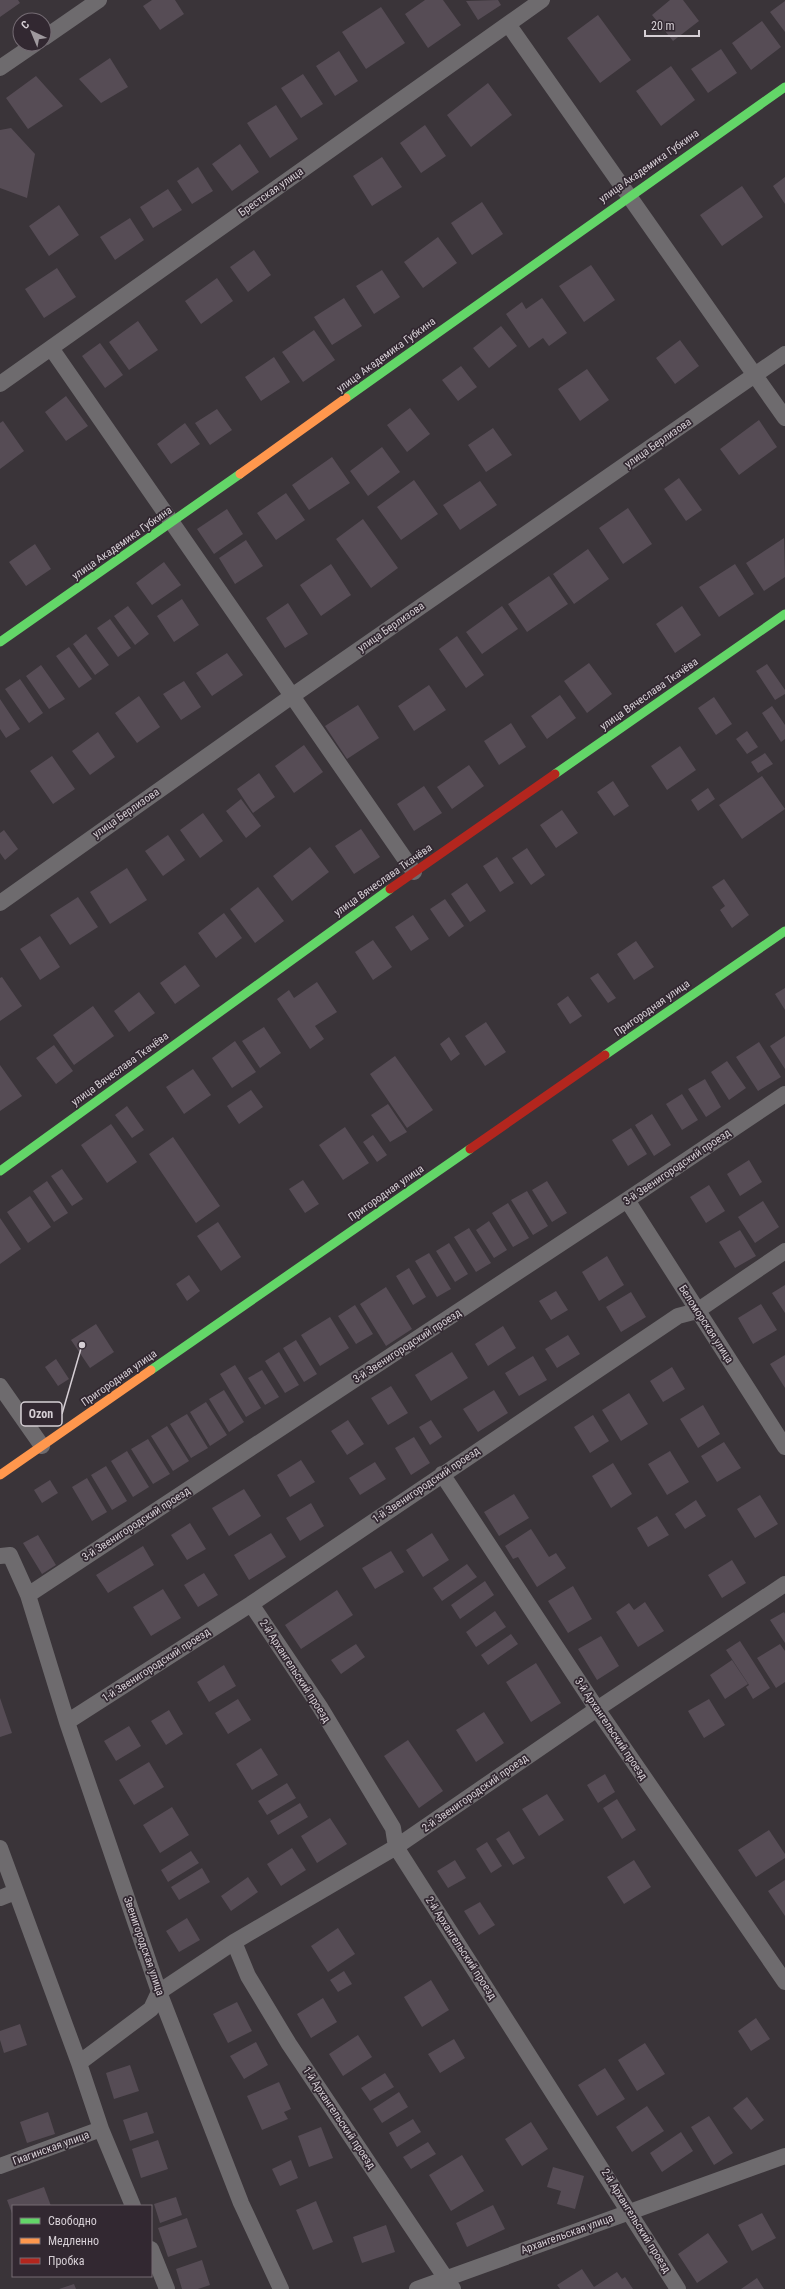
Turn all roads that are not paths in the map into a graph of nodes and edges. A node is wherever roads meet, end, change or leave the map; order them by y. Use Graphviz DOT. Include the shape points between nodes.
graph roads {
  1 [pos="99,0"];
  2 [pos="542,0"];
  3 [pos="508,24"];
  4 [pos="52,32"];
  5 [pos="23,52"];
  6 [pos="0,68"];
  7 [pos="785,87"];
  8 [pos="629,195"];
  9 [pos="51,348"];
  10 [pos="785,354"];
  11 [pos="756,375"];
  12 [pos="0,384"];
  13 [pos="785,418"];
  14 [pos="172,523"];
  15 [pos="785,614"];
  16 [pos="0,642"];
  17 [pos="292,696"];
  18 [pos="414,872"];
  19 [pos="0,903"];
  20 [pos="785,931"];
  21 [pos="785,1094"];
  22 [pos="0,1171"];
  23 [pos="628,1200"];
  24 [pos="785,1251"];
  25 [pos="697,1311"];
  26 [pos="0,1386"];
  27 [pos="42,1446"];
  28 [pos="785,1447"];
  29 [pos="442,1474"];
  30 [pos="0,1475"];
  31 [pos="0,1556"];
  32 [pos="785,1584"];
  33 [pos="28,1595"];
  34 [pos="251,1604"];
  35 [pos="597,1709"];
  36 [pos="67,1722"];
  37 [pos="396,1847"];
  38 [pos="0,1848"];
  39 [pos="15,1892"];
  40 [pos="0,1898"];
  41 [pos="234,1942"];
  42 [pos="785,1982"];
  43 [pos="159,1992"];
  44 [pos="79,2063"];
  45 [pos="101,2129"];
  46 [pos="785,2156"];
  47 [pos="0,2166"];
  48 [pos="133,2205"];
  49 [pos="630,2211"];
  50 [pos="152,2251"];
  51 [pos="450,2283"];
  52 [pos="168,2289"];
  53 [pos="281,2289"];
  54 [pos="417,2289"];
  55 [pos="678,2289"];
  1 -- 4 [label="street"];
  2 -- 3 [label="street, Брестская улица"];
  3 -- 8 [label="street"];
  3 -- 9 [label="street, Брестская улица"];
  5 -- 6 [label="street"];
  7 -- 8 [label="street, улица Академика Губкина"];
  8 -- 11 [label="street"];
  8 -- 14 [label="street, улица Академика Губкина"];
  9 -- 12 [label="street, Брестская улица"];
  9 -- 14 [label="street"];
  10 -- 11 [label="street, улица Берлизова"];
  11 -- 13 [label="street"];
  11 -- 17 [label="street, улица Берлизова"];
  14 -- 16 [label="street, улица Академика Губкина"];
  14 -- 17 [label="street"];
  15 -- 18 [label="street, улица Вячеслава Ткачёва"];
  17 -- 18 [label="street"];
  17 -- 19 [label="street, улица Берлизова"];
  18 -- 22 [label="street, улица Вячеслава Ткачёва"];
  20 -- 27 [label="street, Пригородная улица"];
  21 -- 23 [label="street, 3-й Звенигородский проезд"];
  23 -- 25 [label="street, Беломорская улица"];
  23 -- 33 [label="street, 3-й Звенигородский проезд"];
  24 -- 25 [label="street, 1-й Звенигородский проезд"];
  25 -- 28 [label="street, Беломорская улица"];
  25 -- 29 [label="street, 1-й Звенигородский проезд" via="678,1316"];
  26 -- 27 [label="street"];
  27 -- 30 [label="street, Пригородная улица"];
  29 -- 34 [label="street, 1-й Звенигородский проезд"];
  29 -- 35 [label="street, 3-й Архангельский проезд"];
  31 -- 33 [label="street, Звенигородская улица" via="10,1555"];
  32 -- 35 [label="street, 2-й Звенигородский проезд"];
  33 -- 36 [label="street, Звенигородская улица"];
  34 -- 36 [label="street, 1-й Звенигородский проезд"];
  34 -- 37 [label="street, 2-й Архангельский проезд" via="320,1707 393,1828"];
  35 -- 37 [label="street, 2-й Звенигородский проезд"];
  35 -- 42 [label="street, 3-й Архангельский проезд"];
  36 -- 43 [label="street, Звенигородская улица"];
  37 -- 41 [label="street, 2-й Звенигородский проезд"];
  37 -- 49 [label="street, 2-й Архангельский проезд"];
  38 -- 39 [label="street"];
  39 -- 40 [label="street"];
  39 -- 44 [label="street"];
  41 -- 43 [label="street, 2-й Звенигородский проезд"];
  41 -- 51 [label="street, 1-й Архангельский проезд" via="248,1976 288,2044"];
  43 -- 44 [label="street" via="151,2009"];
  43 -- 53 [label="street, Звенигородская улица" via="241,2203"];
  44 -- 45 [label="street"];
  45 -- 47 [label="street, Гиагинская улица"];
  45 -- 48 [label="street"];
  46 -- 49 [label="street, Архангельская улица"];
  49 -- 51 [label="street, Архангельская улица"];
  49 -- 55 [label="street, 2-й Архангельский проезд"];
  50 -- 52 [label="street"];
  51 -- 54 [label="street, Архангельская улица"];
}
